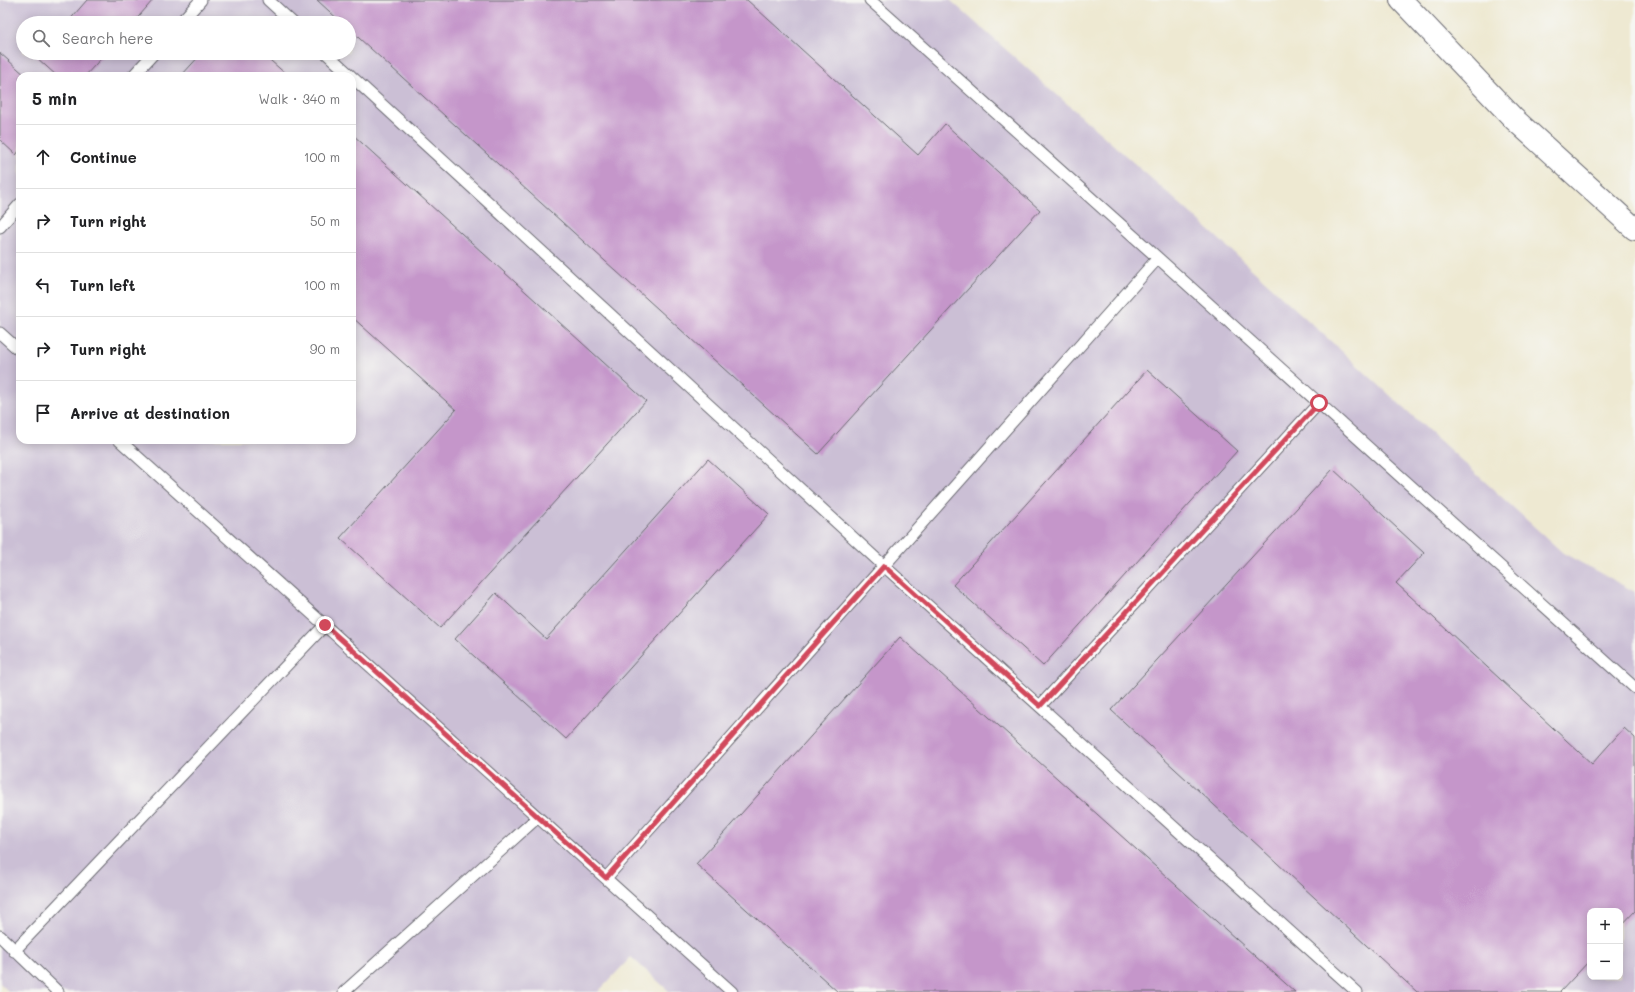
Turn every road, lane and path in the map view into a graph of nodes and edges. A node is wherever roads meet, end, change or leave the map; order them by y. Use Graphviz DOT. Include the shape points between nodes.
graph roads {
  1 [pos="201,0"];
  2 [pos="268,0"];
  3 [pos="870,0"];
  4 [pos="1401,0"];
  5 [pos="186,16"];
  6 [pos="286,16"];
  7 [pos="148,60"];
  8 [pos="334,60"];
  9 [pos="137,72"];
  10 [pos="347,72"];
  11 [pos="356,80"];
  12 [pos="16,208"];
  13 [pos="0,226"];
  14 [pos="1635,229"];
  15 [pos="1158,258"];
  16 [pos="0,332"];
  17 [pos="16,346"];
  18 [pos="1319,403"];
  19 [pos="123,444"];
  20 [pos="884,566"];
  21 [pos="325,625"];
  22 [pos="1635,688"];
  23 [pos="1040,706"];
  24 [pos="538,817"];
  25 [pos="606,878"];
  26 [pos="0,936"];
  27 [pos="14,951"];
  28 [pos="58,992"];
  29 [pos="344,992"];
  30 [pos="732,992"];
  31 [pos="1357,992"];
  1 -- 5 [label="lane"];
  2 -- 6 [label="lane"];
  3 -- 15 [label="lane"];
  4 -- 14 [label="highway" via="1514,119"];
  7 -- 9 [label="lane"];
  8 -- 10 [label="lane"];
  11 -- 20 [label="lane"];
  12 -- 13 [label="lane"];
  15 -- 18 [label="lane"];
  15 -- 20 [label="lane"];
  16 -- 17 [label="lane"];
  18 -- 22 [label="lane"];
  18 -- 23 [label="lane"];
  19 -- 21 [label="lane"];
  20 -- 23 [label="lane"];
  20 -- 25 [label="lane"];
  21 -- 24 [label="lane"];
  21 -- 27 [label="lane"];
  23 -- 31 [label="lane"];
  24 -- 25 [label="lane"];
  24 -- 29 [label="lane"];
  25 -- 30 [label="lane"];
  26 -- 27 [label="lane"];
  27 -- 28 [label="lane"];
}
